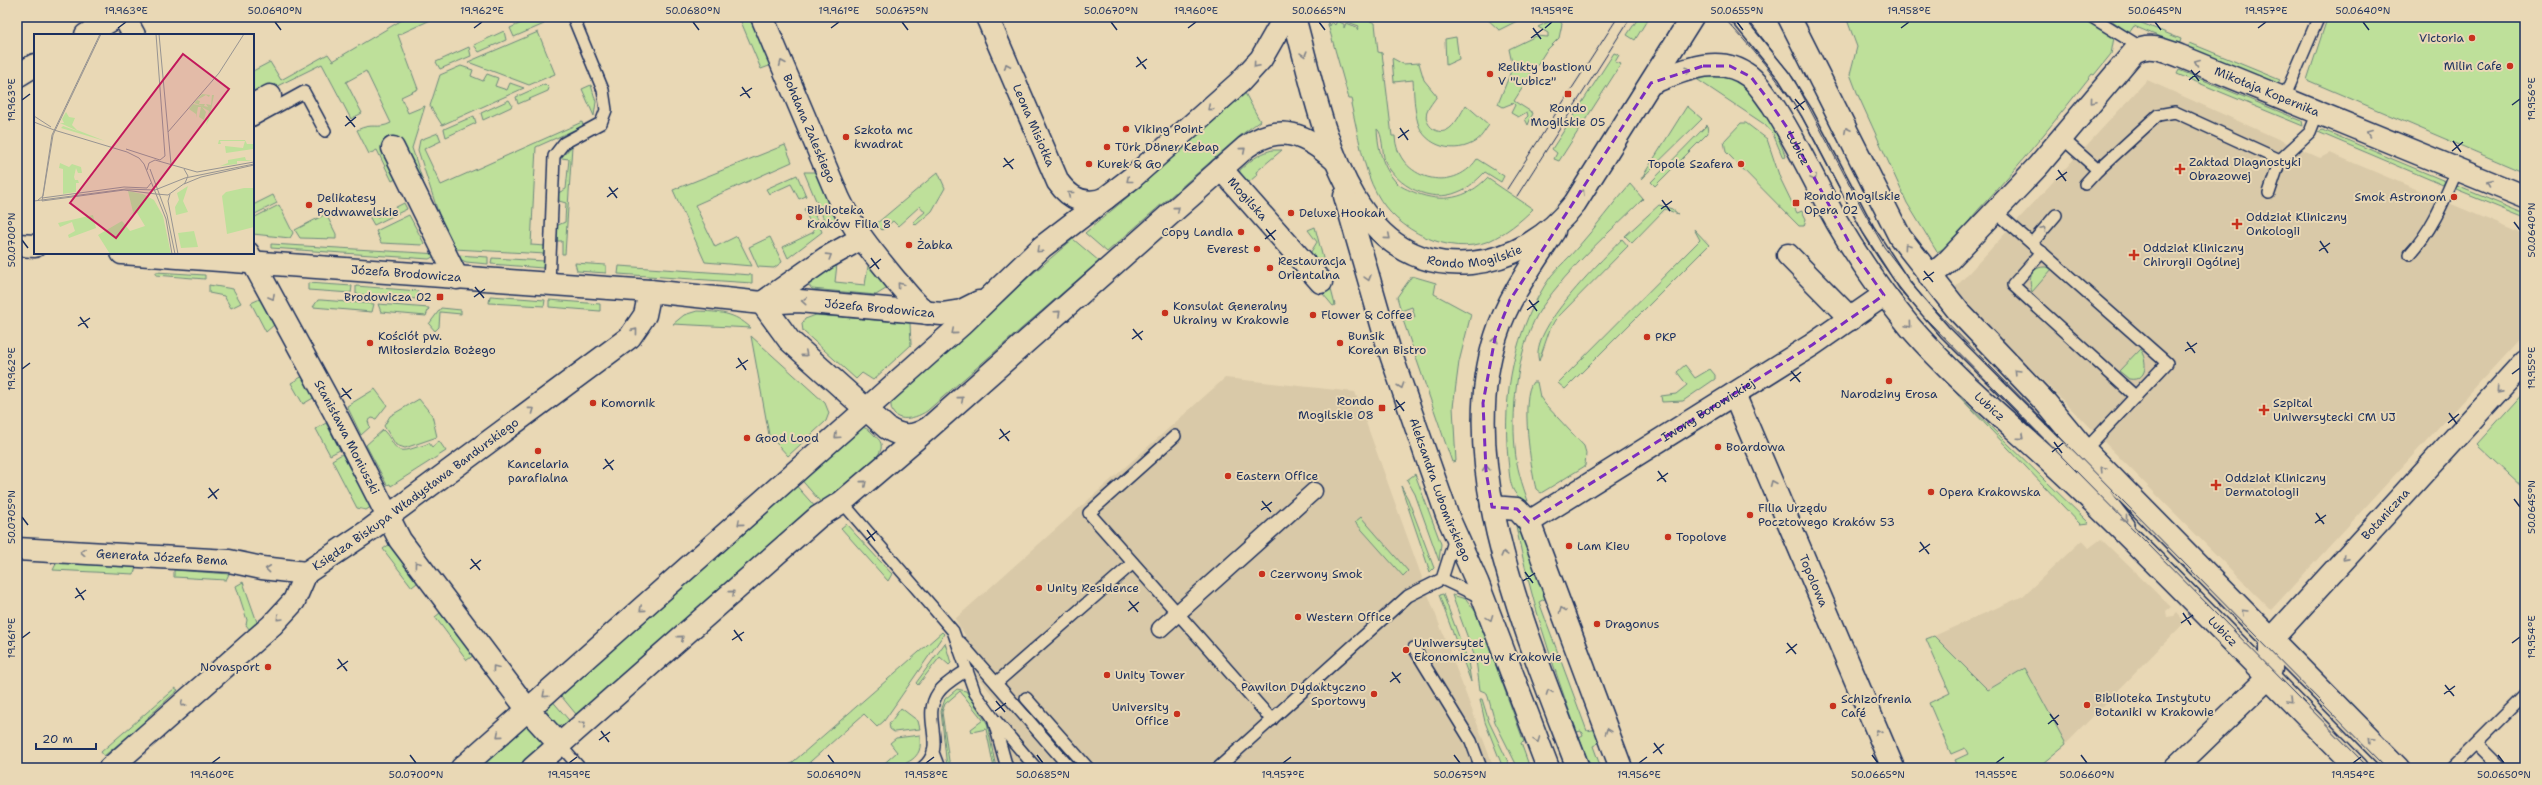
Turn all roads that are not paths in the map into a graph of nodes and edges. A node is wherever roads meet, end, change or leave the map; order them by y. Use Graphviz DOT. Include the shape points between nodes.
graph roads {
  1 [pos="116,17"];
  2 [pos="124,17"];
  3 [pos="573,17"];
  4 [pos="762,17"];
  5 [pos="987,17"];
  6 [pos="1285,17"];
  7 [pos="1294,17"];
  8 [pos="1692,17"];
  9 [pos="1736,17"];
  10 [pos="1789,17"];
  11 [pos="2092,17"];
  12 [pos="2317,21"];
  13 [pos="88,34"];
  14 [pos="133,34"];
  15 [pos="2142,48"];
  16 [pos="34,66"];
  17 [pos="17,76"];
  18 [pos="1651,84"];
  19 [pos="2284,98"];
  20 [pos="2318,112"];
  21 [pos="254,119"];
  22 [pos="325,132"];
  23 [pos="2062,138"];
  24 [pos="393,148"];
  25 [pos="1335,160"];
  26 [pos="2280,160"];
  27 [pos="1221,169"];
  28 [pos="2098,170"];
  29 [pos="2457,170"];
  30 [pos="2085,184"];
  31 [pos="2269,193"];
  32 [pos="2525,197"];
  33 [pos="1106,198"];
  34 [pos="1995,211"];
  35 [pos="2056,215"];
  36 [pos="1559,223"];
  37 [pos="860,239"];
  38 [pos="2032,243"];
  39 [pos="17,245"];
  40 [pos="34,246"];
  41 [pos="2042,252"];
  42 [pos="148,254"];
  43 [pos="2410,254"];
  44 [pos="1788,255"];
  45 [pos="250,258"];
  46 [pos="1930,277"];
  47 [pos="457,278"];
  48 [pos="1322,282"];
  49 [pos="549,284"];
  50 [pos="650,291"];
  51 [pos="992,295"];
  52 [pos="1884,295"];
  53 [pos="762,303"];
  54 [pos="927,313"];
  55 [pos="1851,319"];
  56 [pos="2525,361"];
  57 [pos="1734,394"];
  58 [pos="2136,397"];
  59 [pos="866,410"];
  60 [pos="932,425"];
  61 [pos="1175,436"];
  62 [pos="2085,450"];
  63 [pos="2101,488"];
  64 [pos="1314,491"];
  65 [pos="842,502"];
  66 [pos="1492,507"];
  67 [pos="388,516"];
  68 [pos="1529,522"];
  69 [pos="1456,535"];
  70 [pos="2169,537"];
  71 [pos="17,549"];
  72 [pos="1133,563"];
  73 [pos="306,573"];
  74 [pos="1442,579"];
  75 [pos="2179,588"];
  76 [pos="1483,598"];
  77 [pos="1178,613"];
  78 [pos="1160,629"];
  79 [pos="958,639"];
  80 [pos="2272,640"];
  81 [pos="1414,648"];
  82 [pos="967,670"];
  83 [pos="2268,678"];
  84 [pos="996,683"];
  85 [pos="2525,695"];
  86 [pos="1026,698"];
  87 [pos="528,710"];
  88 [pos="994,718"];
  89 [pos="1272,720"];
  90 [pos="2477,744"];
  91 [pos="560,745"];
  92 [pos="934,755"];
  93 [pos="110,768"];
  94 [pos="462,768"];
  95 [pos="533,768"];
  96 [pos="580,768"];
  97 [pos="922,768"];
  98 [pos="939,768"];
  99 [pos="1007,768"];
  100 [pos="1036,768"];
  101 [pos="1070,768"];
  102 [pos="1088,768"];
  103 [pos="1218,768"];
  104 [pos="1481,768"];
  105 [pos="1548,768"];
  106 [pos="1578,768"];
  107 [pos="1621,768"];
  108 [pos="1893,768"];
  109 [pos="2175,768"];
  110 [pos="2357,768"];
  111 [pos="2398,768"];
  112 [pos="2452,768"];
  113 [pos="2501,768"];
  1 -- 13 [label="street"];
  2 -- 14 [label="street"];
  3 -- 49 [label="lane" via="603,90 606,110 601,123 564,143 554,156"];
  37 -- 4 [label="street, Bohdana Zaleskiego, one-way" via="839,199"];
  33 -- 5 [label="street, Leona Misiołka, one-way" via="1096,203 1087,203 1061,187"];
  6 -- 33 [label="street, one-way" via="1258,63 1240,82"];
  7 -- 25 [label="street, Rondo Mogilskie, one-way"];
  8 -- 18 [label="street, Rondo Mogilskie"];
  9 -- 63 [label="lane" via="1784,76 1807,113 1868,230 1905,286 1945,332"];
  46 -- 10 [label="street, one-way" via="1892,223"];
  11 -- 15 [label="lane"];
  12 -- 19 [label="lane"];
  19 -- 15 [label="street, Mikołaja Kopernika, one-way" via="2155,47"];
  15 -- 23 [label="street, one-way" via="2134,52"];
  16 -- 17 [label="street"];
  36 -- 18 [label="street, Rondo Mogilskie, one-way"];
  18 -- 52 [label="street, Lubicz, one-way" via="1683,71 1716,64 1740,70 1750,77 1788,129 1854,251"];
  19 -- 20 [label="street, Mikołaja Kopernika"];
  20 -- 26 [label="lane" via="2310,132"];
  29 -- 20 [label="street, Mikołaja Kopernika, one-way"];
  21 -- 22 [label="lane" via="304,92"];
  23 -- 28 [label="lane"];
  23 -- 34 [label="street"];
  24 -- 47 [label="street"];
  27 -- 25 [label="street, one-way" via="1252,143 1283,133 1302,137 1320,146"];
  25 -- 36 [label="street, Rondo Mogilskie, one-way" via="1351,194 1371,222 1399,247 1432,261 1455,264 1491,260 1526,246"];
  25 -- 69 [label="street, Aleksandra Lubomirskiego, one-way" via="1389,349"];
  26 -- 28 [label="lane" via="2175,112 2158,115"];
  26 -- 31 [label="lane"];
  27 -- 48 [label="street, Mogilska"];
  60 -- 27 [label="street, one-way"];
  28 -- 30 [label="lane"];
  32 -- 29 [label="street, Mikołaja Kopernika, one-way"];
  29 -- 43 [label="lane" via="2444,204 2424,239"];
  33 -- 51 [label="street, one-way" via="1042,247"];
  34 -- 38 [label="lane"];
  34 -- 46 [label="street"];
  38 -- 35 [label="lane, one-way"];
  66 -- 36 [label="street, one-way" via="1486,471 1483,403 1495,338 1510,300"];
  53 -- 37 [label="street, one-way" via="826,258"];
  54 -- 37 [label="street, Bohdana Zaleskiego, one-way"];
  38 -- 41 [label="lane"];
  39 -- 40 [label="street"];
  41 -- 58 [label="lane" via="2013,286"];
  41 -- 58 [label="lane" via="2167,363"];
  42 -- 45 [label="street, Józefa Brodowicza"];
  44 -- 55 [label="street"];
  45 -- 47 [label="street, Józefa Brodowicza"];
  45 -- 67 [label="street, Stanisława Moniuszki, one-way"];
  62 -- 46 [label="street, one-way" via="2046,403 1959,312"];
  47 -- 49 [label="street, Józefa Brodowicza"];
  49 -- 50 [label="street, Józefa Brodowicza"];
  50 -- 53 [label="street, Józefa Brodowicza"];
  67 -- 50 [label="street, Księdza Biskupa Władysława Bandurskiego, one-way" via="630,337 645,315"];
  51 -- 54 [label="street, Józefa Brodowicza" via="961,311"];
  51 -- 59 [label="street, one-way"];
  52 -- 55 [label="street, Iwony Borowickiej"];
  52 -- 75 [label="street, Lubicz, one-way" via="1928,346 2019,436 2082,491"];
  54 -- 53 [label="street, Józefa Brodowicza, one-way" via="799,301"];
  53 -- 59 [label="street, one-way" via="790,340"];
  55 -- 57 [label="street, Iwony Borowickiej"];
  56 -- 80 [label="street, Botaniczna, one-way"];
  57 -- 68 [label="street, Iwony Borowickiej"];
  108 -- 57 [label="street, Topolowa, one-way"];
  58 -- 62 [label="lane"];
  59 -- 60 [label="street" via="887,428 904,436 914,435"];
  59 -- 87 [label="street, one-way"];
  65 -- 60 [label="street, one-way"];
  61 -- 72 [label="lane" via="1089,513"];
  70 -- 62 [label="street, one-way"];
  63 -- 70 [label="lane"];
  63 -- 75 [label="lane, one-way"];
  64 -- 77 [label="street"];
  65 -- 79 [label="lane" via="944,619"];
  91 -- 65 [label="street, one-way" via="818,517"];
  66 -- 68 [label="street" via="1517,509"];
  106 -- 66 [label="street, one-way" via="1514,591"];
  67 -- 73 [label="street, Księdza Biskupa Władysława Bandurskiego"];
  87 -- 67 [label="street, Stanisława Moniuszki, one-way" via="405,547"];
  107 -- 68 [label="street, one-way"];
  69 -- 74 [label="lane"];
  69 -- 76 [label="street, Aleksandra Lubomirskiego"];
  80 -- 70 [label="street, one-way"];
  73 -- 71 [label="street, Generała Józefa Bema, one-way" via="229,561"];
  72 -- 77 [label="lane"];
  72 -- 84 [label="lane"];
  73 -- 93 [label="street, Księdza Biskupa Władysława Bandurskiego, one-way" via="294,601 272,625"];
  74 -- 76 [label="lane"];
  74 -- 89 [label="lane" via="1408,596"];
  75 -- 83 [label="street, Lubicz"];
  76 -- 105 [label="street, Aleksandra Lubomirskiego, one-way"];
  77 -- 78 [label="street"];
  77 -- 89 [label="lane"];
  79 -- 82 [label="lane"];
  79 -- 84 [label="lane"];
  80 -- 83 [label="street"];
  111 -- 80 [label="street, one-way"];
  81 -- 104 [label="lane" via="1471,741"];
  82 -- 88 [label="lane" via="975,693"];
  82 -- 92 [label="lane" via="942,690 933,705"];
  83 -- 109 [label="street"];
  83 -- 110 [label="street, Lubicz, one-way"];
  84 -- 101 [label="lane"];
  85 -- 90 [label="lane"];
  86 -- 102 [label="lane"];
  87 -- 91 [label="street, Stanisława Moniuszki"];
  87 -- 94 [label="street, one-way"];
  88 -- 99 [label="lane"];
  88 -- 100 [label="lane"];
  89 -- 103 [label="lane"];
  90 -- 112 [label="lane"];
  90 -- 113 [label="lane"];
  91 -- 95 [label="street"];
  91 -- 96 [label="lane"];
  92 -- 97 [label="lane"];
  92 -- 98 [label="lane"];
}
